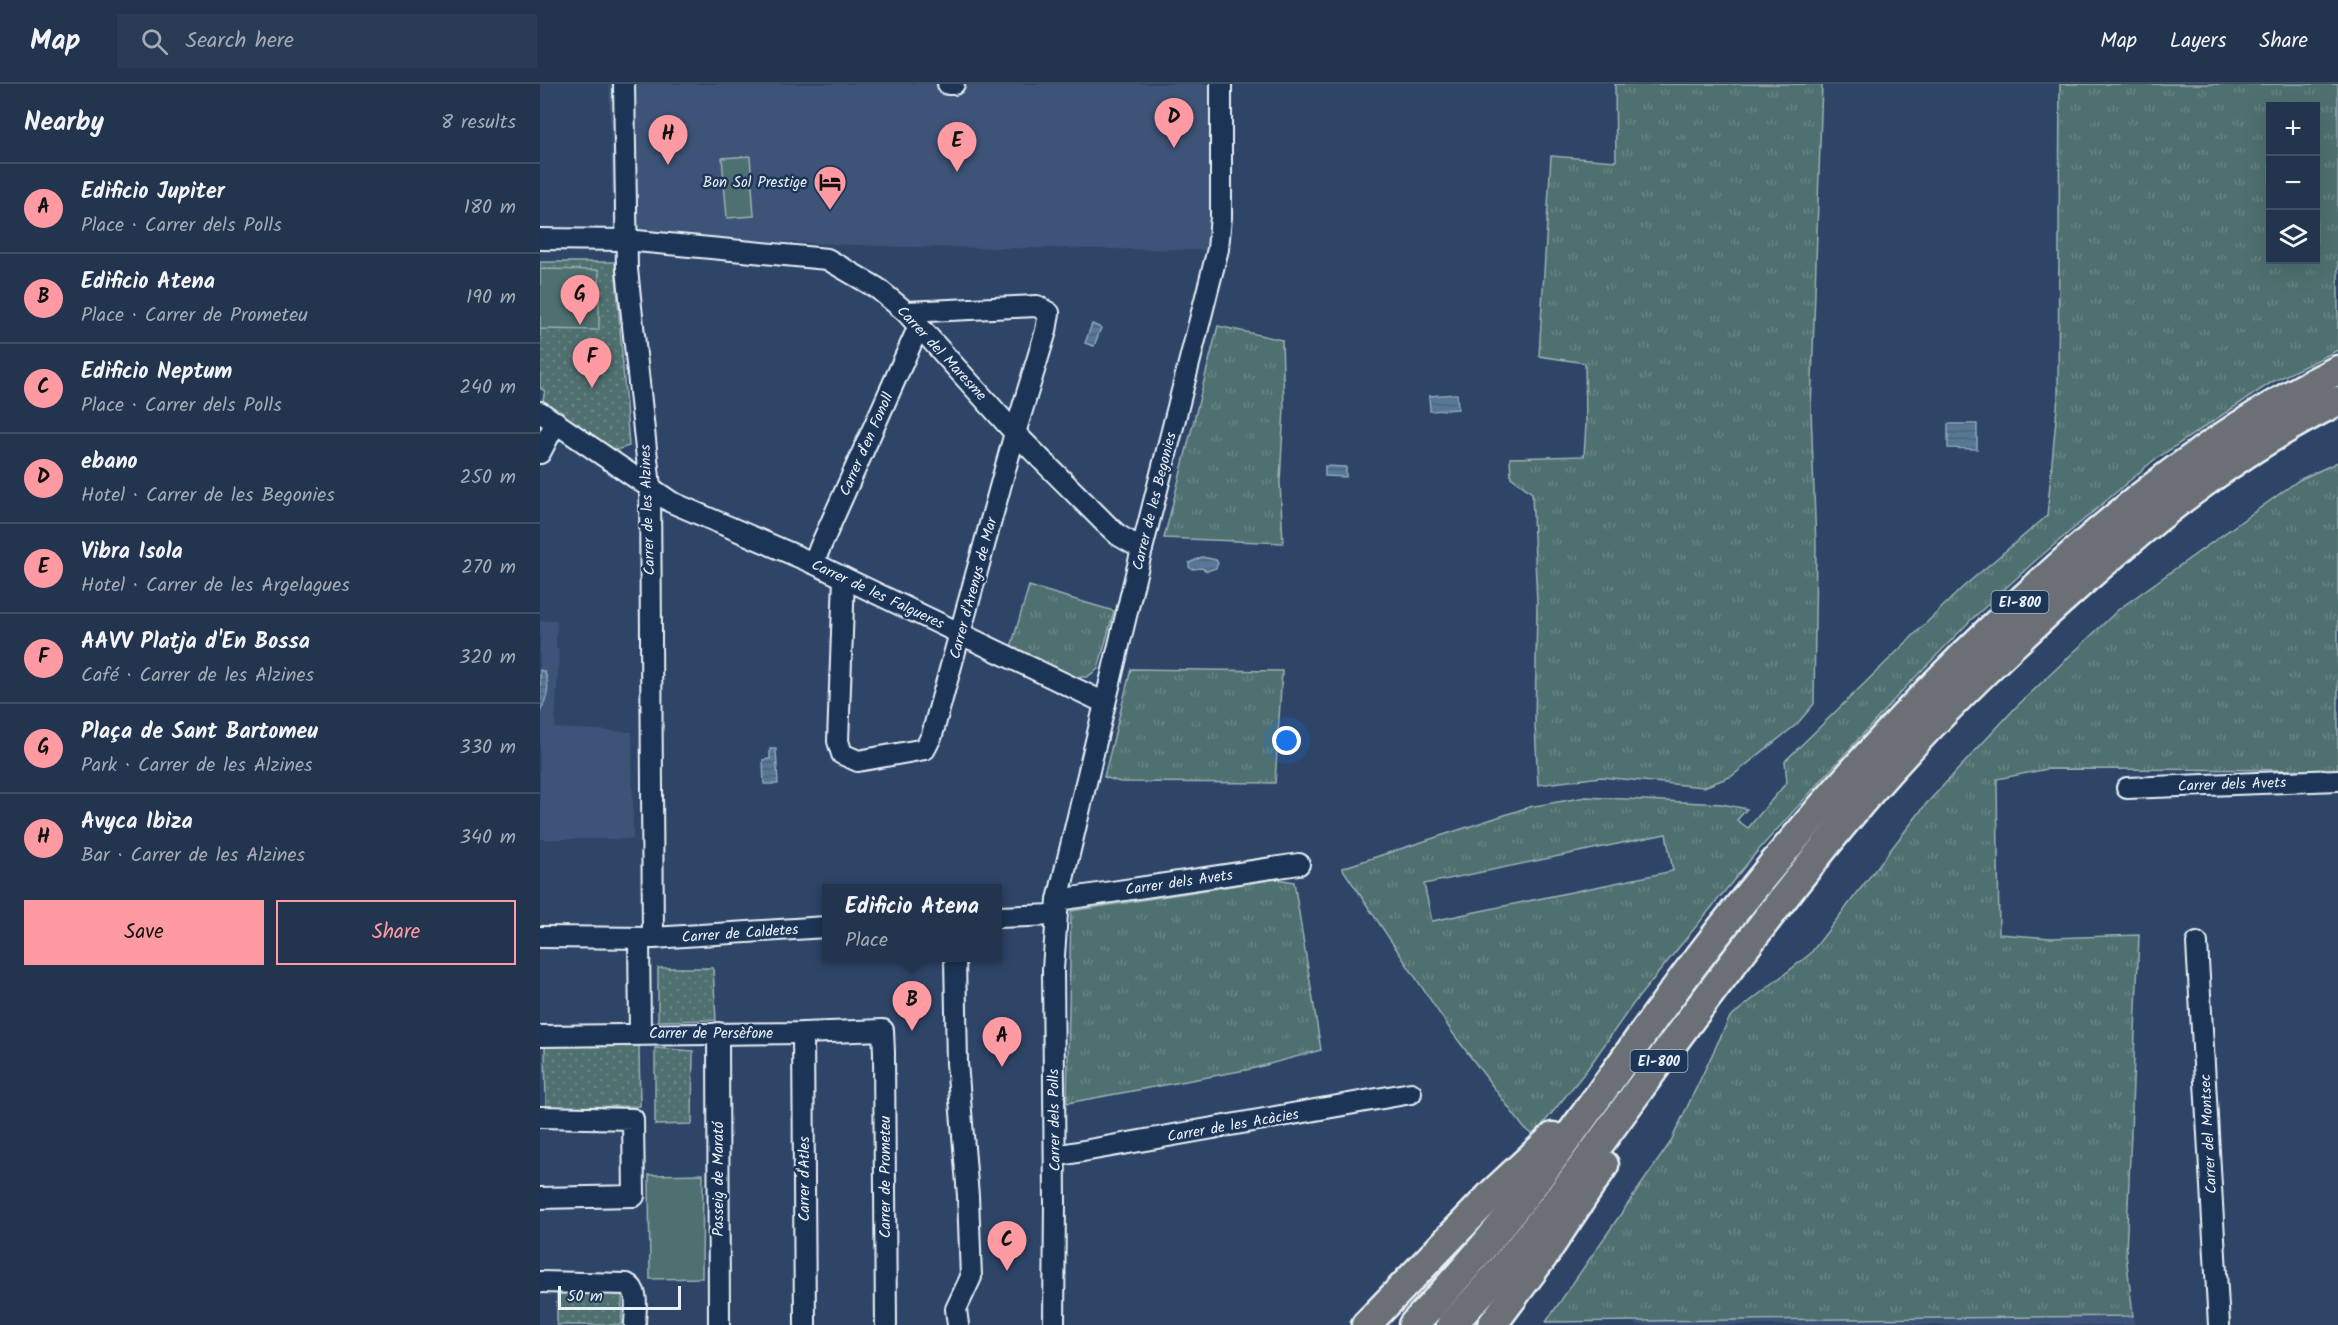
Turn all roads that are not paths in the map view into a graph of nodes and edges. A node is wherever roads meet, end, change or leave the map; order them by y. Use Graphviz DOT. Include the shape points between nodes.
graph roads {
  1 [pos="624,84"];
  2 [pos="948,84"];
  3 [pos="954,84"];
  4 [pos="1221,84"];
  5 [pos="540,238"];
  6 [pos="626,240"];
  7 [pos="913,319"];
  8 [pos="2338,370"];
  9 [pos="2338,401"];
  10 [pos="548,417"];
  11 [pos="1015,433"];
  12 [pos="540,453"];
  13 [pos="650,487"];
  14 [pos="1142,549"];
  15 [pos="813,563"];
  16 [pos="844,578"];
  17 [pos="961,634"];
  18 [pos="1105,703"];
  19 [pos="2338,780"];
  20 [pos="2127,788"];
  21 [pos="1299,864"];
  22 [pos="1057,908"];
  23 [pos="1002,916"];
  24 [pos="822,927"];
  25 [pos="540,937"];
  26 [pos="646,938"];
  27 [pos="2198,943"];
  28 [pos="956,962"];
  29 [pos="882,1030"];
  30 [pos="640,1033"];
  31 [pos="718,1033"];
  32 [pos="803,1033"];
  33 [pos="540,1036"];
  34 [pos="1654,1068"];
  35 [pos="1602,1090"];
  36 [pos="1411,1093"];
  37 [pos="540,1118"];
  38 [pos="1054,1156"];
  39 [pos="540,1198"];
  40 [pos="540,1282"];
  41 [pos="635,1325"];
  42 [pos="719,1325"];
  43 [pos="805,1325"];
  44 [pos="886,1325"];
  45 [pos="958,1325"];
  46 [pos="1054,1325"];
  47 [pos="1366,1325"];
  48 [pos="1413,1325"];
  49 [pos="1451,1325"];
  50 [pos="1492,1325"];
  51 [pos="2219,1325"];
  1 -- 6 [label="street, Carrer de les Alzines"];
  2 -- 3 [label="street"];
  4 -- 14 [label="street, Carrer de les Begonies" via="1218,249"];
  5 -- 6 [label="street, Carrer del Maresme"];
  6 -- 7 [label="street, Carrer del Maresme" via="827,259 877,288"];
  6 -- 13 [label="street, Carrer de les Alzines"];
  7 -- 11 [label="street, Carrer del Maresme"];
  7 -- 11 [label="street, Carrer d'Arenys de Mar" via="1037,306 1049,313"];
  7 -- 15 [label="street, Carrer d'en Fonoll"];
  8 -- 35 [label="highway, EI-800" via="2278,402 2176,469 2101,528 1965,654 1844,779 1689,971"];
  9 -- 34 [label="highway, EI-800" via="2292,426 2191,493 2118,550 2039,620 1858,805"];
  10 -- 12 [label="street"];
  10 -- 13 [label="street, Carrer de les Falgueres"];
  11 -- 14 [label="street, Carrer del Maresme" via="1118,535"];
  11 -- 17 [label="street, Carrer d'Arenys de Mar"];
  13 -- 15 [label="street, Carrer de les Falgueres" via="671,502"];
  13 -- 26 [label="street, Carrer de les Alzines"];
  14 -- 18 [label="street, Carrer de les Begonies"];
  15 -- 16 [label="street, Carrer de les Falgueres"];
  16 -- 17 [label="street, Carrer de les Falgueres"];
  16 -- 17 [label="street, Carrer d'Arenys de Mar" via="838,741 842,754 858,761 925,749"];
  17 -- 18 [label="street, Carrer de les Falgueres"];
  18 -- 22 [label="street, Carrer de les Begonies"];
  19 -- 20 [label="street, Carrer dels Avets"];
  21 -- 22 [label="street, Carrer dels Avets"];
  22 -- 23 [label="street"];
  22 -- 38 [label="street, Carrer dels Polls" via="1053,969"];
  24 -- 26 [label="street, Carrer de Caldetes"];
  25 -- 26 [label="street, Carrer de Caldetes"];
  26 -- 30 [label="street, Carrer de les Alzines"];
  27 -- 51 [label="street, Carrer del Montsec"];
  28 -- 45 [label="street" via="957,1063 969,1196 971,1277 956,1309"];
  29 -- 32 [label="street, Carrer de Persèfone"];
  29 -- 44 [label="street, Carrer de Prometeu"];
  30 -- 31 [label="street, Carrer de Persèfone"];
  30 -- 33 [label="street, Carrer de Persèfone"];
  31 -- 32 [label="street, Carrer de Persèfone"];
  31 -- 42 [label="street, Passeig de Marató"];
  32 -- 43 [label="street, Carrer d'Atles"];
  34 -- 49 [label="highway, EI-800" via="1536,1227"];
  34 -- 50 [label="highway" via="1599,1174"];
  35 -- 47 [label="highway" via="1495,1191"];
  35 -- 48 [label="highway, EI-800" via="1516,1208"];
  36 -- 38 [label="street, Carrer de les Acàcies"];
  37 -- 39 [label="street" via="633,1119 634,1196"];
  38 -- 46 [label="street, Carrer dels Polls"];
  40 -- 41 [label="street" via="632,1286 636,1293"];
}
